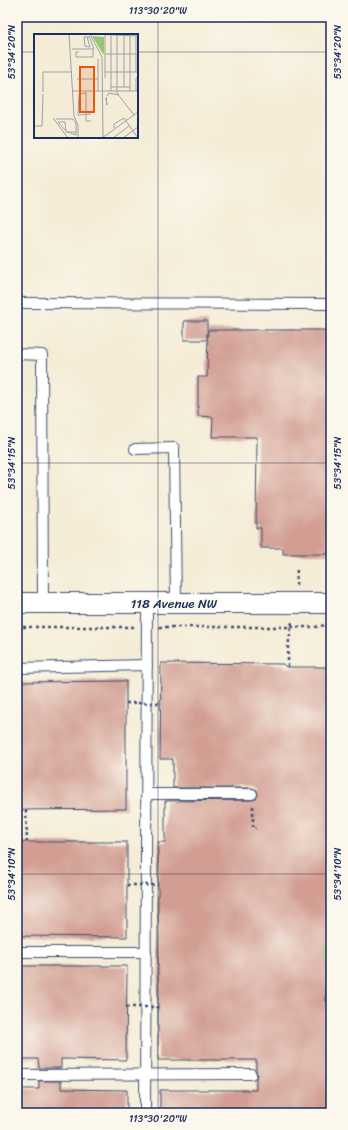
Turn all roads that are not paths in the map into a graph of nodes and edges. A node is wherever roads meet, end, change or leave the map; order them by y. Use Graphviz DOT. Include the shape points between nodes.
graph roads {
  1 [pos="17,303"];
  2 [pos="331,304"];
  3 [pos="17,354"];
  4 [pos="135,448"];
  5 [pos="17,602"];
  6 [pos="43,602"];
  7 [pos="147,603"];
  8 [pos="176,603"];
  9 [pos="331,603"];
  10 [pos="147,665"];
  11 [pos="17,668"];
  12 [pos="147,794"];
  13 [pos="252,794"];
  14 [pos="17,952"];
  15 [pos="146,952"];
  16 [pos="251,1074"];
  17 [pos="17,1075"];
  18 [pos="146,1075"];
  19 [pos="146,1113"];
  1 -- 2 [label="lane"];
  3 -- 6 [label="lane" via="42,355"];
  4 -- 8 [label="lane" via="174,448"];
  5 -- 6 [label="street, 118 Avenue NW"];
  6 -- 7 [label="street, 118 Avenue NW"];
  7 -- 8 [label="street, 118 Avenue NW"];
  7 -- 10 [label="lane"];
  8 -- 9 [label="street, 118 Avenue NW"];
  10 -- 11 [label="lane"];
  10 -- 12 [label="lane"];
  12 -- 13 [label="lane"];
  12 -- 15 [label="lane"];
  14 -- 15 [label="lane"];
  15 -- 18 [label="lane"];
  16 -- 18 [label="lane"];
  17 -- 18 [label="lane"];
  18 -- 19 [label="lane"];
}
